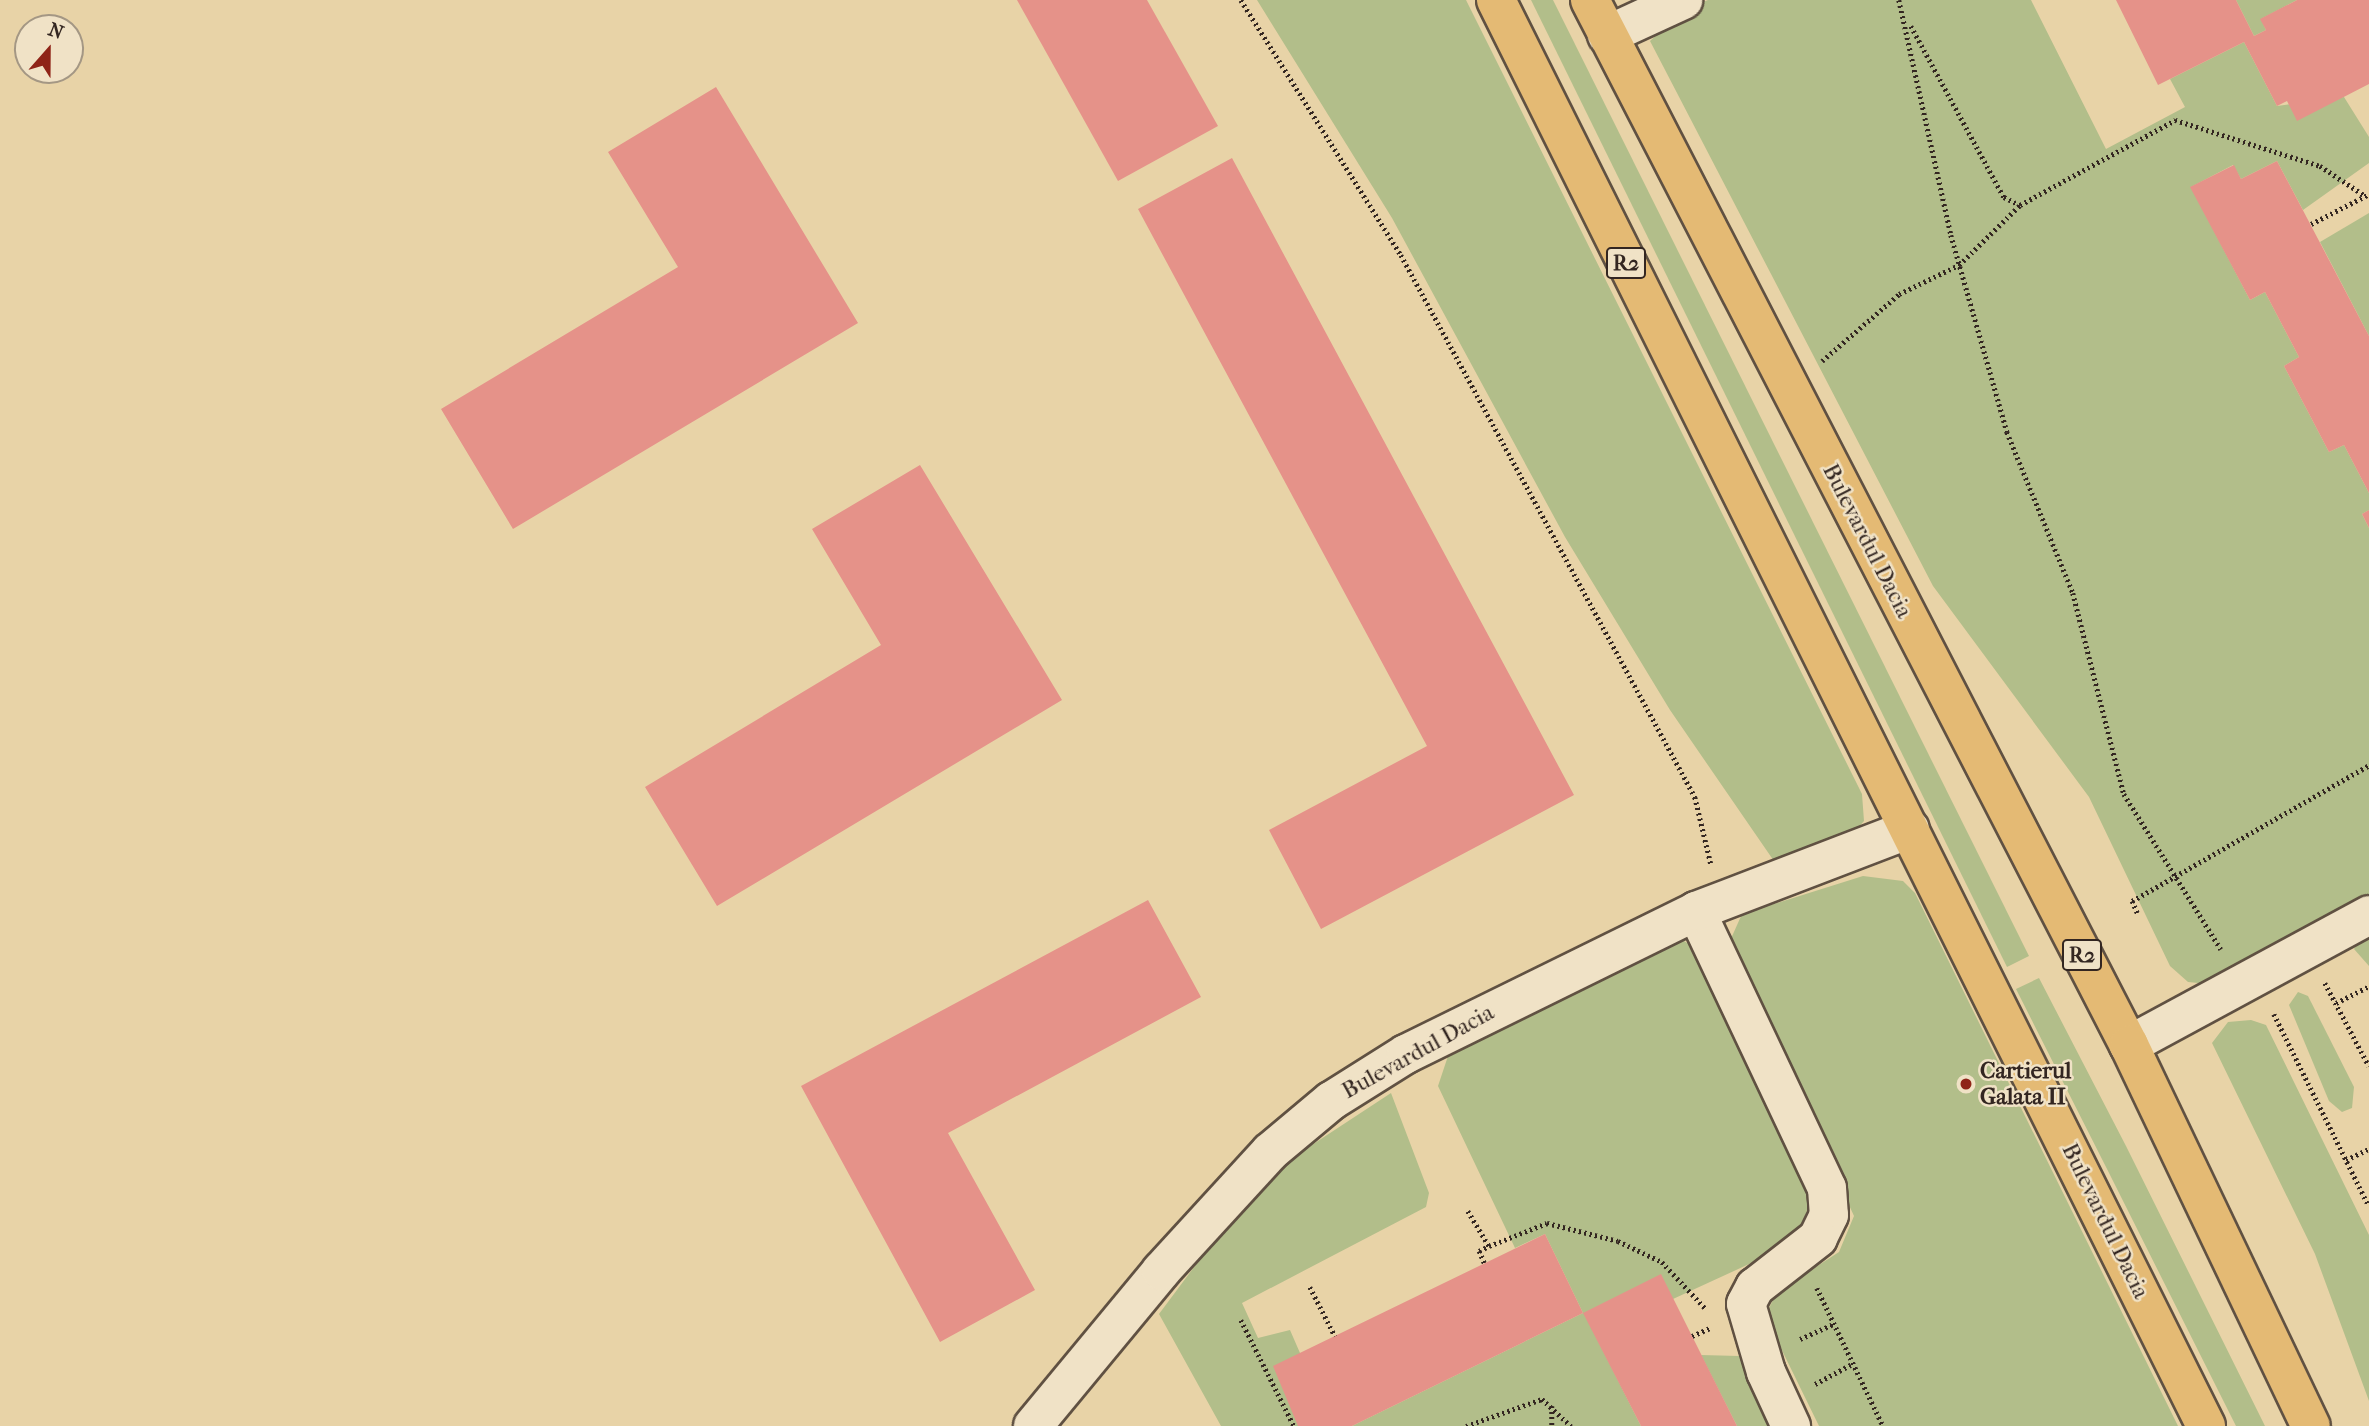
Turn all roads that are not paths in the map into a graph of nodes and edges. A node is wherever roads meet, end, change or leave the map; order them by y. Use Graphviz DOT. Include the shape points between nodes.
graph roads {
  1 [pos="1496,0"];
  2 [pos="1590,0"];
  3 [pos="1683,0"];
  4 [pos="1607,35"];
  5 [pos="1910,829"];
  6 [pos="1708,907"];
  7 [pos="2369,915"];
  8 [pos="2129,1045"];
  9 [pos="1033,1426"];
  10 [pos="1791,1426"];
  11 [pos="2206,1426"];
  12 [pos="2311,1426"];
  1 -- 5 [label="main road, Bulevardul Dacia / R2"];
  2 -- 4 [label="main road, Bulevardul Dacia / R2"];
  3 -- 4 [label="street"];
  4 -- 8 [label="main road, Bulevardul Dacia / R2"];
  5 -- 6 [label="street, Bulevardul Dacia"];
  5 -- 11 [label="main road, Bulevardul Dacia / R2"];
  6 -- 9 [label="street, Bulevardul Dacia" via="1406,1054 1331,1101 1242,1182"];
  6 -- 10 [label="street" via="1828,1188 1829,1214 1818,1238 1755,1287 1746,1304 1766,1372"];
  7 -- 8 [label="street"];
  8 -- 12 [label="main road, Bulevardul Dacia / R2"];
}
